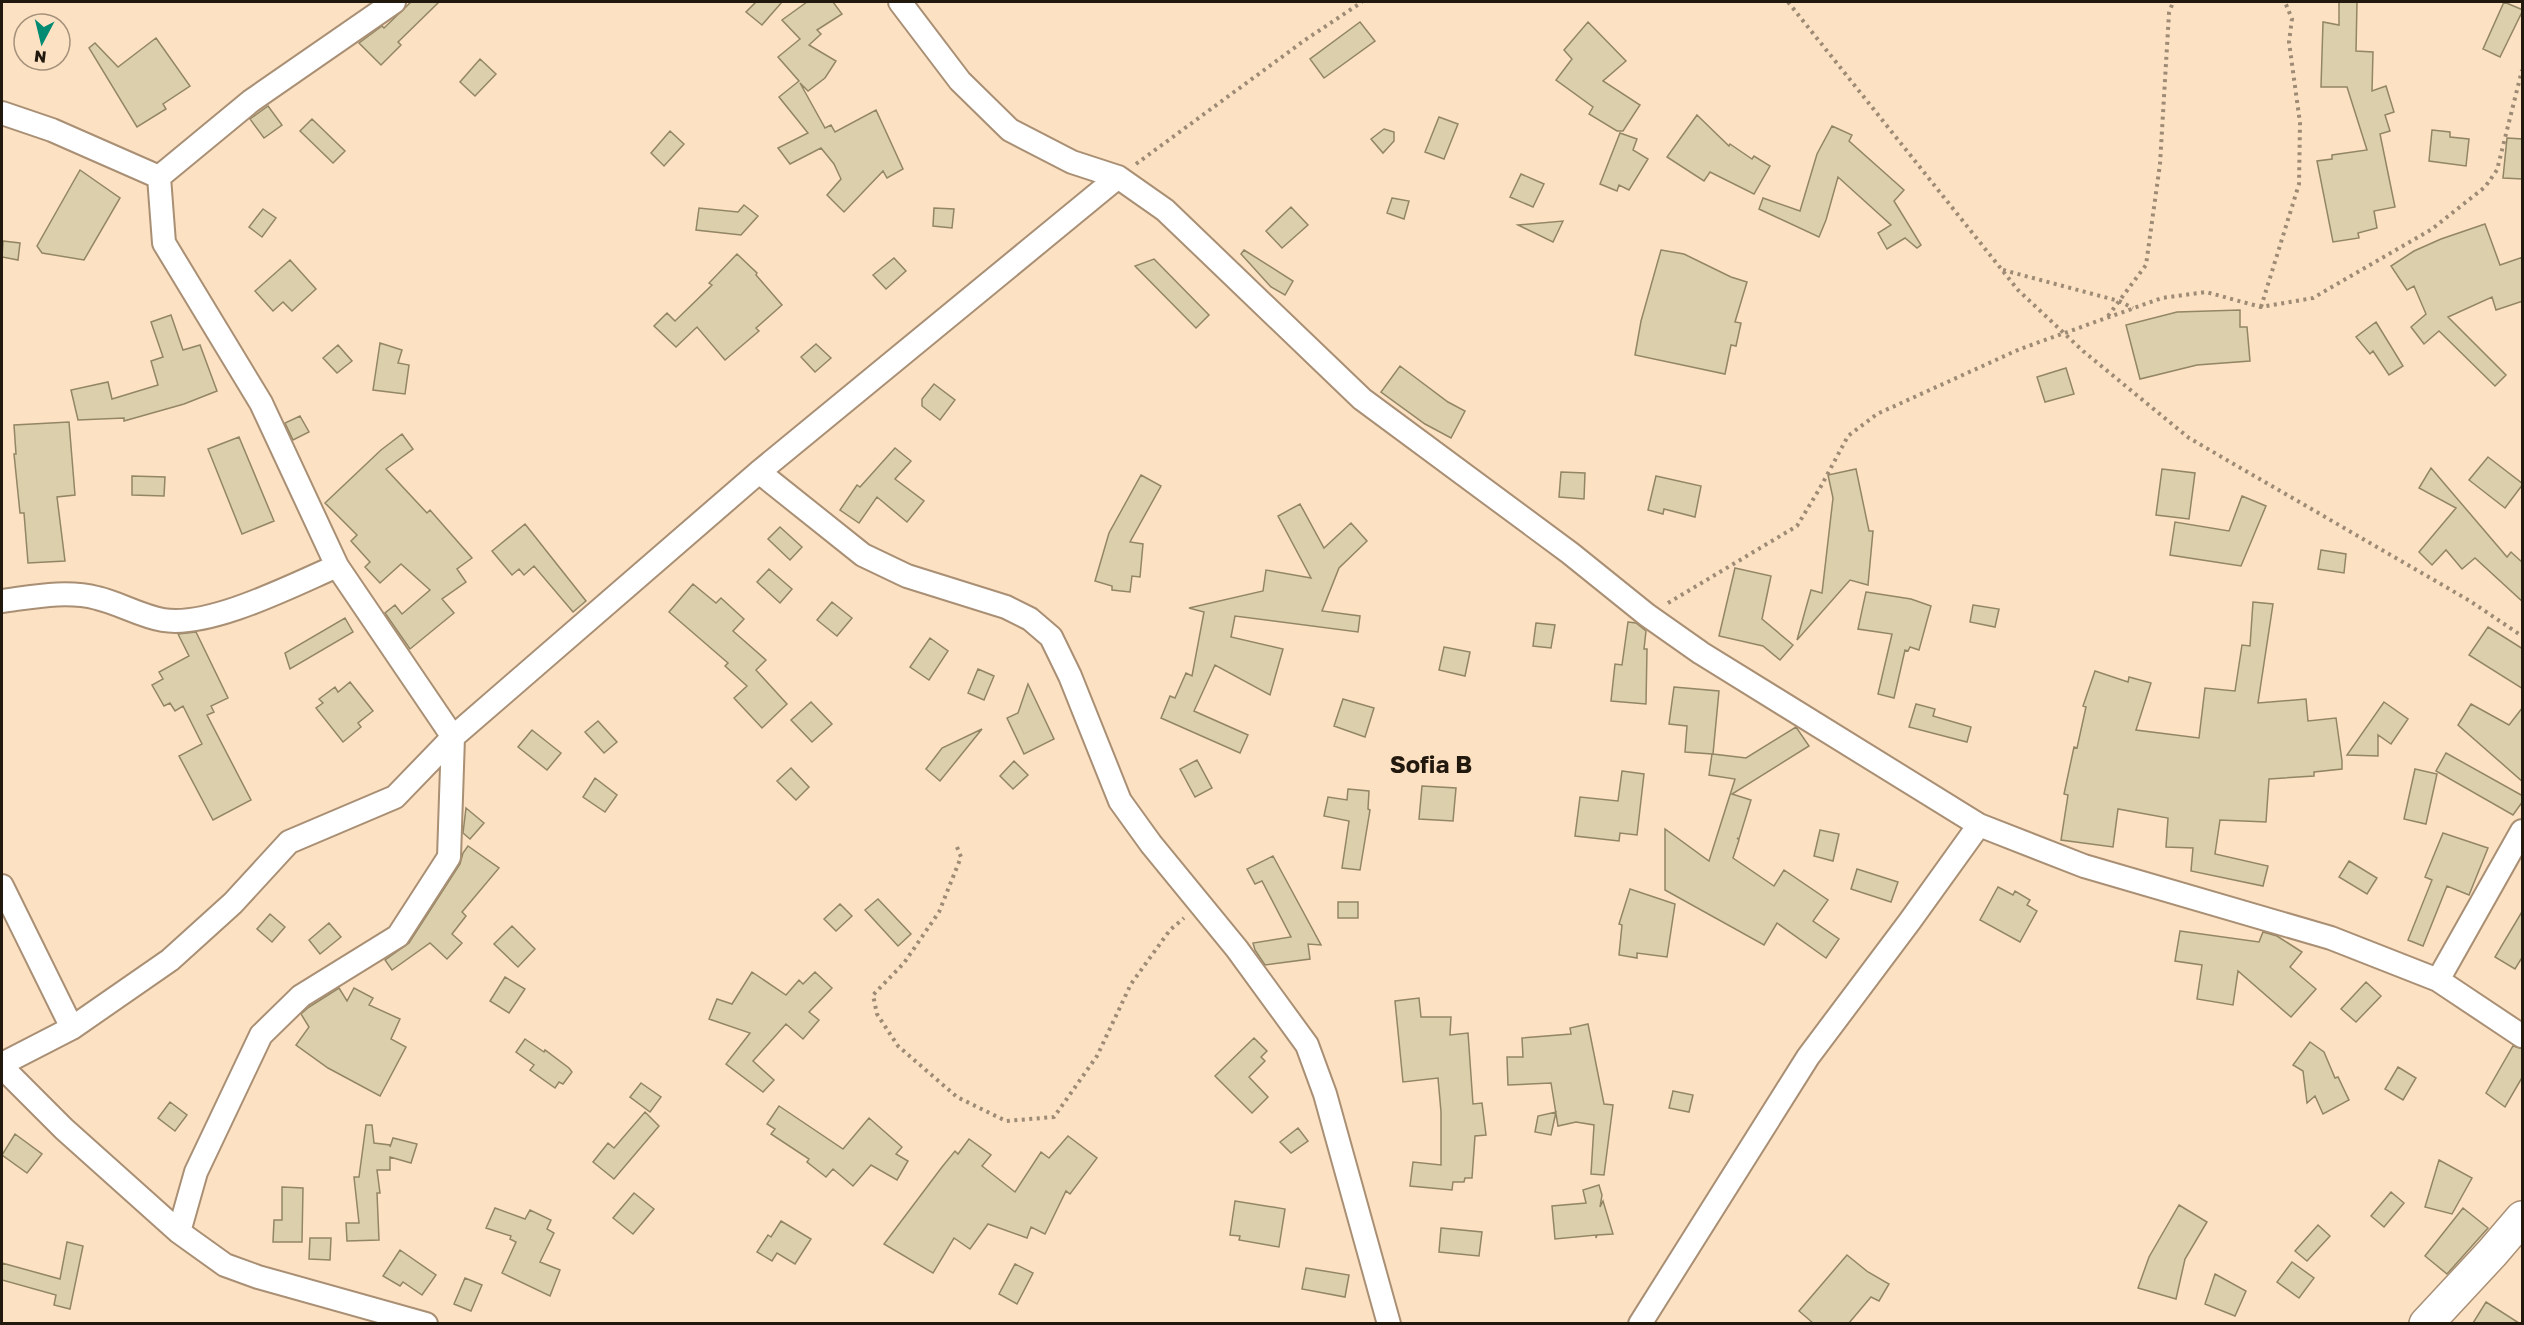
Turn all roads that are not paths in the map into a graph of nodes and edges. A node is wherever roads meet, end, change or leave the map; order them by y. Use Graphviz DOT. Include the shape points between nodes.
graph roads {
  1 [pos="394,2"];
  2 [pos="900,2"];
  3 [pos="2,113"];
  4 [pos="159,177"];
  5 [pos="1118,177"];
  6 [pos="759,472"];
  7 [pos="337,566"];
  8 [pos="2,601"];
  9 [pos="453,737"];
  10 [pos="1979,825"];
  11 [pos="2523,831"];
  12 [pos="2,886"];
  13 [pos="2438,980"];
  14 [pos="72,1028"];
  15 [pos="2523,1036"];
  16 [pos="2,1066"];
  17 [pos="2523,1218"];
  18 [pos="179,1232"];
  19 [pos="426,1323"];
  20 [pos="1389,1323"];
  21 [pos="1640,1323"];
  22 [pos="2426,1323"];
  1 -- 4 [label="street" via="251,101"];
  2 -- 5 [label="street" via="960,81 1010,130 1072,162"];
  3 -- 4 [label="street" via="52,130"];
  4 -- 7 [label="street" via="164,243 261,403"];
  5 -- 6 [label="street"];
  5 -- 10 [label="street" via="1165,210 1362,399 1647,615 1701,653"];
  6 -- 9 [label="street"];
  6 -- 20 [label="street" via="863,555 907,576 1006,607 1030,619 1052,637 1120,801 1237,949 1306,1045 1325,1094"];
  7 -- 8 [label="street" via="248,604 198,619 164,620 96,597 62,594"];
  7 -- 9 [label="street"];
  9 -- 14 [label="street" via="395,797 289,842 233,903 171,960"];
  9 -- 18 [label="street" via="449,857 398,936 301,996 261,1035 196,1172"];
  10 -- 13 [label="street" via="2084,866 2331,938"];
  10 -- 21 [label="street" via="1808,1057"];
  11 -- 13 [label="street"];
  12 -- 14 [label="street"];
  13 -- 15 [label="street"];
  14 -- 16 [label="street"];
  16 -- 18 [label="street" via="64,1129"];
  17 -- 22 [label="street"];
  18 -- 19 [label="street" via="225,1265"];
}
